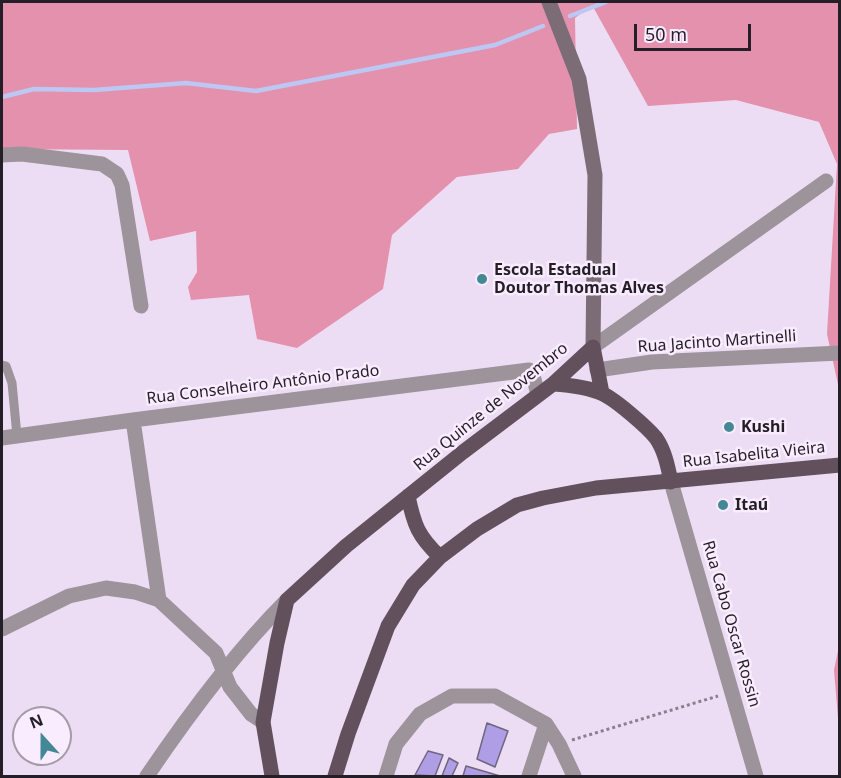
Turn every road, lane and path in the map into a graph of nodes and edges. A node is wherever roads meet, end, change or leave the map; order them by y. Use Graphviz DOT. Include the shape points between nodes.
graph roads {
  1 [pos="549,2"];
  2 [pos="2,155"];
  3 [pos="826,181"];
  4 [pos="141,306"];
  5 [pos="593,347"];
  6 [pos="840,353"];
  7 [pos="2,365"];
  8 [pos="597,370"];
  9 [pos="554,384"];
  10 [pos="602,393"];
  11 [pos="538,395"];
  12 [pos="133,420"];
  13 [pos="9,437"];
  14 [pos="840,465"];
  15 [pos="671,482"];
  16 [pos="408,496"];
  17 [pos="440,557"];
  18 [pos="159,600"];
  19 [pos="287,600"];
  20 [pos="2,629"];
  21 [pos="224,671"];
  22 [pos="732,692"];
  23 [pos="263,722"];
  24 [pos="546,724"];
  25 [pos="559,744"];
  26 [pos="147,777"];
  27 [pos="272,777"];
  28 [pos="335,777"];
  29 [pos="386,777"];
  30 [pos="529,777"];
  31 [pos="574,777"];
  32 [pos="756,777"];
  1 -- 5 [label="main road" via="579,79 595,176"];
  2 -- 4 [label="street" via="102,164 117,174"];
  3 -- 5 [label="street, Rua Quinze de Novembro"];
  5 -- 8 [label="main road"];
  5 -- 9 [label="main road, Rua Quinze de Novembro"];
  6 -- 8 [label="street, Rua Jacinto Martinelli" via="652,362"];
  7 -- 13 [label="lane" via="6,366 12,383"];
  8 -- 10 [label="main road"];
  9 -- 10 [label="main road"];
  9 -- 11 [label="main road, Rua Quinze de Novembro"];
  10 -- 15 [label="main road" via="656,438 666,457"];
  11 -- 12 [label="street, Rua Conselheiro Antônio Prado" via="529,370"];
  11 -- 16 [label="main road, Rua Quinze de Novembro"];
  12 -- 13 [label="street, Rua Conselheiro Antônio Prado"];
  12 -- 18 [label="street"];
  14 -- 15 [label="main road, Rua Isabelita Vieira"];
  15 -- 17 [label="main road, Rua Isabelita Vieira" via="596,488 517,505"];
  15 -- 22 [label="street, Rua Cabo Oscar Rossin"];
  16 -- 17 [label="main road" via="413,522 425,543"];
  16 -- 19 [label="main road, Rua Quinze de Novembro"];
  17 -- 28 [label="main road, Rua Isabelita Vieira" via="413,585 388,626"];
  18 -- 20 [label="street" via="106,588 69,596"];
  18 -- 21 [label="street" via="216,653"];
  19 -- 21 [label="street"];
  19 -- 23 [label="main road"];
  21 -- 23 [label="street" via="240,701"];
  21 -- 26 [label="street"];
  22 -- 25 [label="path"];
  22 -- 32 [label="street, Rua Cabo Oscar Rossin"];
  23 -- 27 [label="main road"];
  24 -- 25 [label="street"];
  24 -- 29 [label="street" via="495,696 452,696 420,714 396,744"];
  24 -- 30 [label="street"];
  25 -- 31 [label="street"];
}
